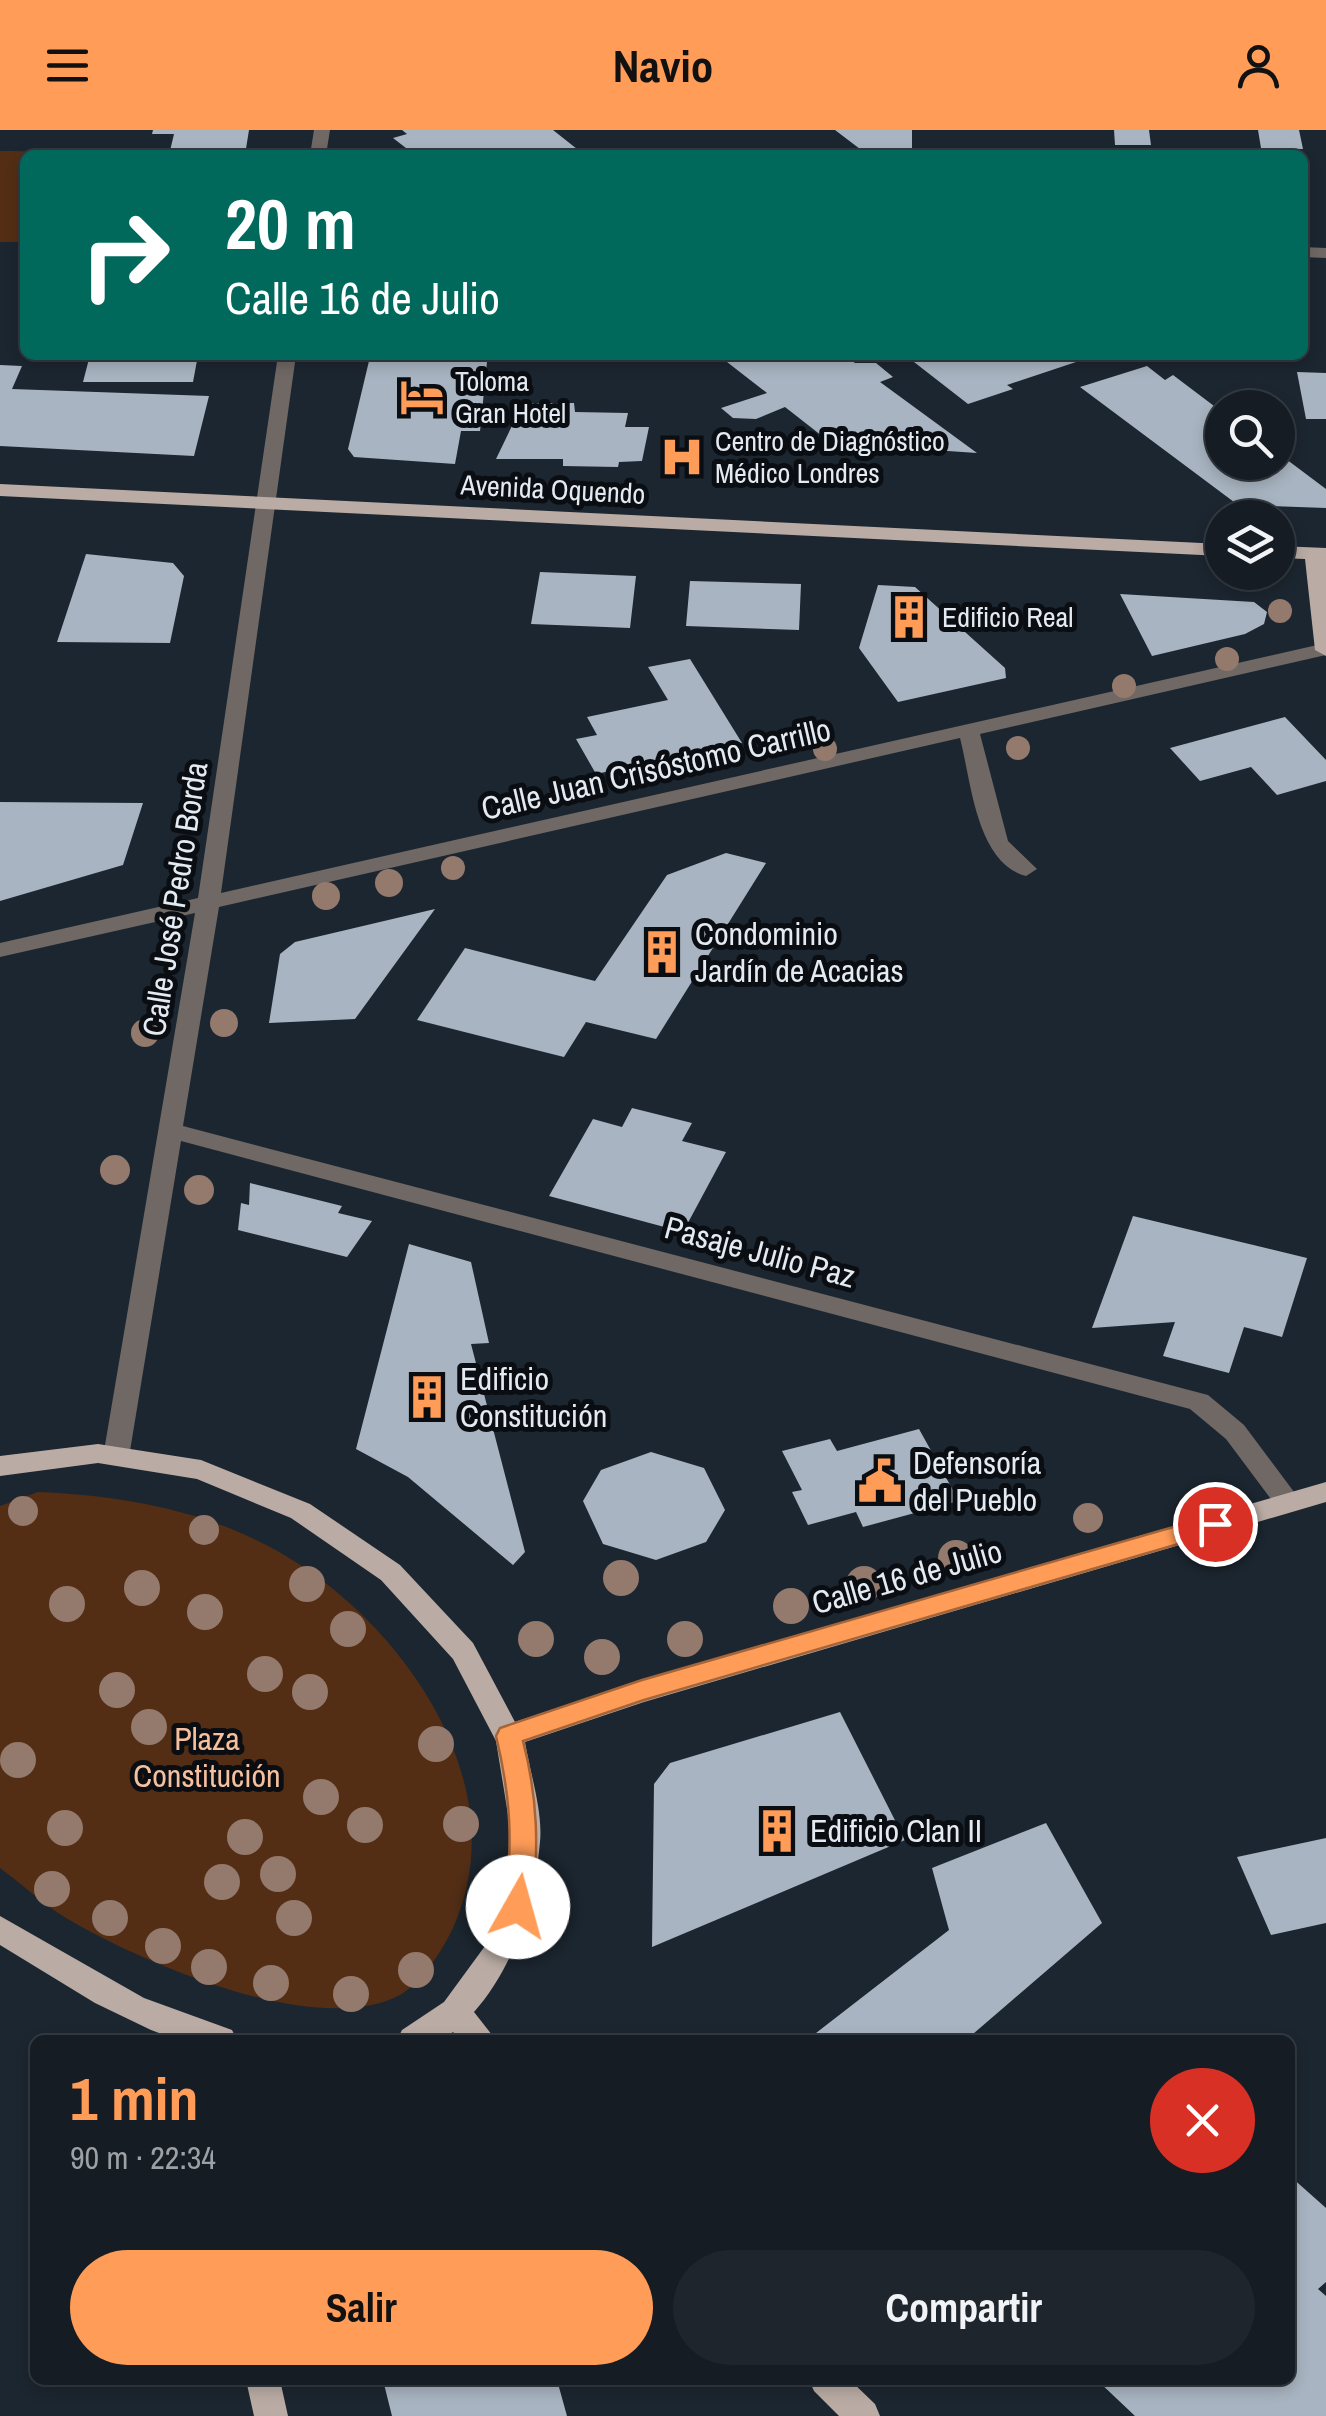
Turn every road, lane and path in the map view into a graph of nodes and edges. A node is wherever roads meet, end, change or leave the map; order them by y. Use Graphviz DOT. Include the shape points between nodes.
graph roads {
  1 [pos="286,360"];
  2 [pos="0,490"];
  3 [pos="264,502"];
  4 [pos="1205,549"];
  5 [pos="1295,553"];
  6 [pos="1320,554"];
  7 [pos="1326,650"];
  8 [pos="970,731"];
  9 [pos="1026,868"];
  10 [pos="208,904"];
  11 [pos="0,950"];
  12 [pos="172,1131"];
  13 [pos="117,1450"];
  14 [pos="0,1466"];
  15 [pos="1326,1492"];
  16 [pos="1288,1503"];
  17 [pos="509,1736"];
  18 [pos="0,1928"];
  19 [pos="454,2012"];
  20 [pos="188,2035"];
  21 [pos="421,2035"];
  22 [pos="475,2035"];
  23 [pos="264,2385"];
  24 [pos="831,2385"];
  25 [pos="271,2416"];
  26 [pos="863,2416"];
  1 -- 3 [label="street, Calle José Pedro Borda"];
  2 -- 3 [label="main road, Avenida Oquendo"];
  3 -- 4 [label="main road, Avenida Oquendo"];
  3 -- 10 [label="street, Calle José Pedro Borda"];
  5 -- 6 [label="main road"];
  6 -- 7 [label="main road"];
  7 -- 8 [label="street, Calle Juan Crisóstomo Carrillo"];
  8 -- 9 [label="street" via="998,843"];
  8 -- 10 [label="street, Calle Juan Crisóstomo Carrillo"];
  10 -- 11 [label="street, Calle Juan Crisóstomo Carrillo"];
  10 -- 12 [label="street, Calle José Pedro Borda"];
  12 -- 13 [label="street, Calle José Pedro Borda"];
  12 -- 16 [label="street, Pasaje Julio Paz" via="1200,1402 1235,1432"];
  13 -- 14 [label="main road"];
  13 -- 17 [label="main road" via="259,1490 343,1536 404,1582 445,1626 484,1680"];
  15 -- 16 [label="main road, Calle 16 de Julio"];
  16 -- 17 [label="main road, Calle 16 de Julio" via="642,1690"];
  17 -- 19 [label="main road" via="526,1844 518,1907 492,1964"];
  18 -- 20 [label="main road" via="71,1976"];
  19 -- 21 [label="main road"];
  19 -- 22 [label="main road"];
  23 -- 25 [label="main road"];
  24 -- 26 [label="main road"];
}
